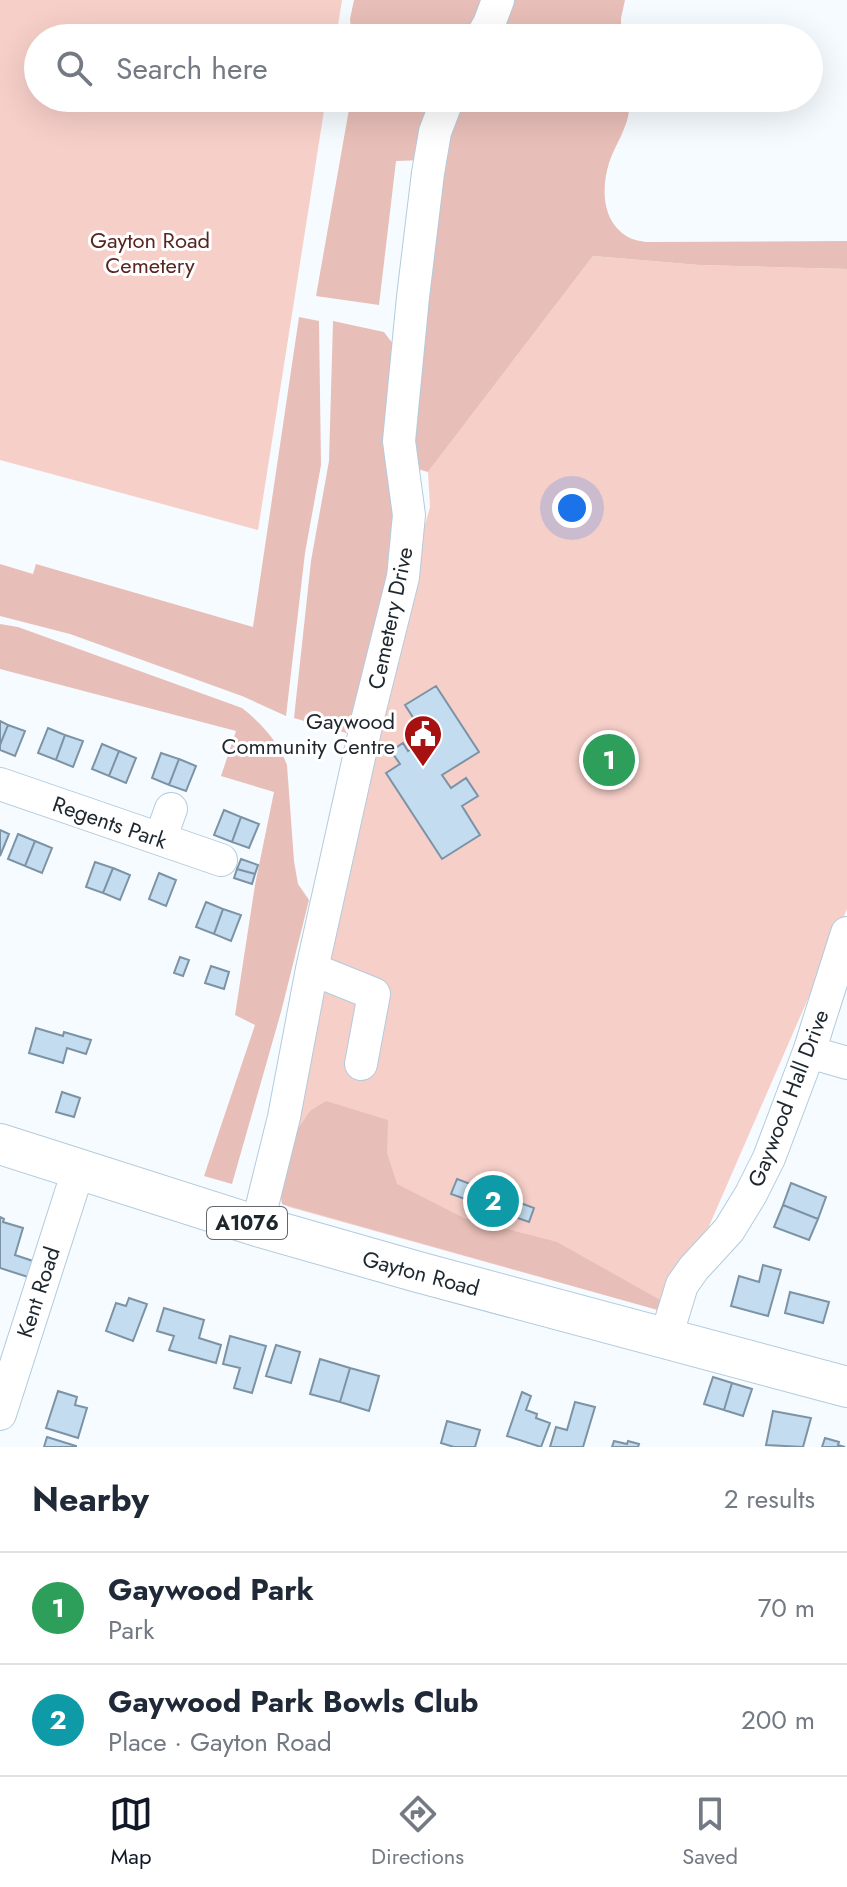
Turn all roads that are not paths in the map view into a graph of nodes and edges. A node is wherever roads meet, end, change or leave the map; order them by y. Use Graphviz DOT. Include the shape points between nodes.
graph roads {
  1 [pos="498,0"];
  2 [pos="487,24"];
  3 [pos="443,112"];
  4 [pos="0,784"];
  5 [pos="171,809"];
  6 [pos="160,839"];
  7 [pos="221,860"];
  8 [pos="847,933"];
  9 [pos="312,969"];
  10 [pos="809,1052"];
  11 [pos="847,1063"];
  12 [pos="361,1064"];
  13 [pos="0,1144"];
  14 [pos="78,1171"];
  15 [pos="257,1226"];
  16 [pos="666,1337"];
  17 [pos="847,1387"];
  18 [pos="0,1414"];
  1 -- 2 [label="street"];
  3 -- 9 [label="street, Cemetery Drive" via="428,173 399,441 409,515 403,577"];
  4 -- 6 [label="street, Regents Park"];
  5 -- 6 [label="street"];
  6 -- 7 [label="street, Regents Park"];
  8 -- 10 [label="street, Gaywood Hall Drive"];
  9 -- 12 [label="street" via="374,994"];
  9 -- 15 [label="street, Cemetery Drive"];
  10 -- 11 [label="street"];
  10 -- 16 [label="street, Gaywood Hall Drive" via="751,1194 729,1230 682,1285"];
  13 -- 14 [label="main road, Gayton Road / A1076"];
  14 -- 15 [label="main road, Gayton Road / A1076"];
  14 -- 18 [label="street, Kent Road"];
  15 -- 16 [label="main road, Gayton Road / A1076"];
  16 -- 17 [label="main road, Gayton Road / A1076"];
}
